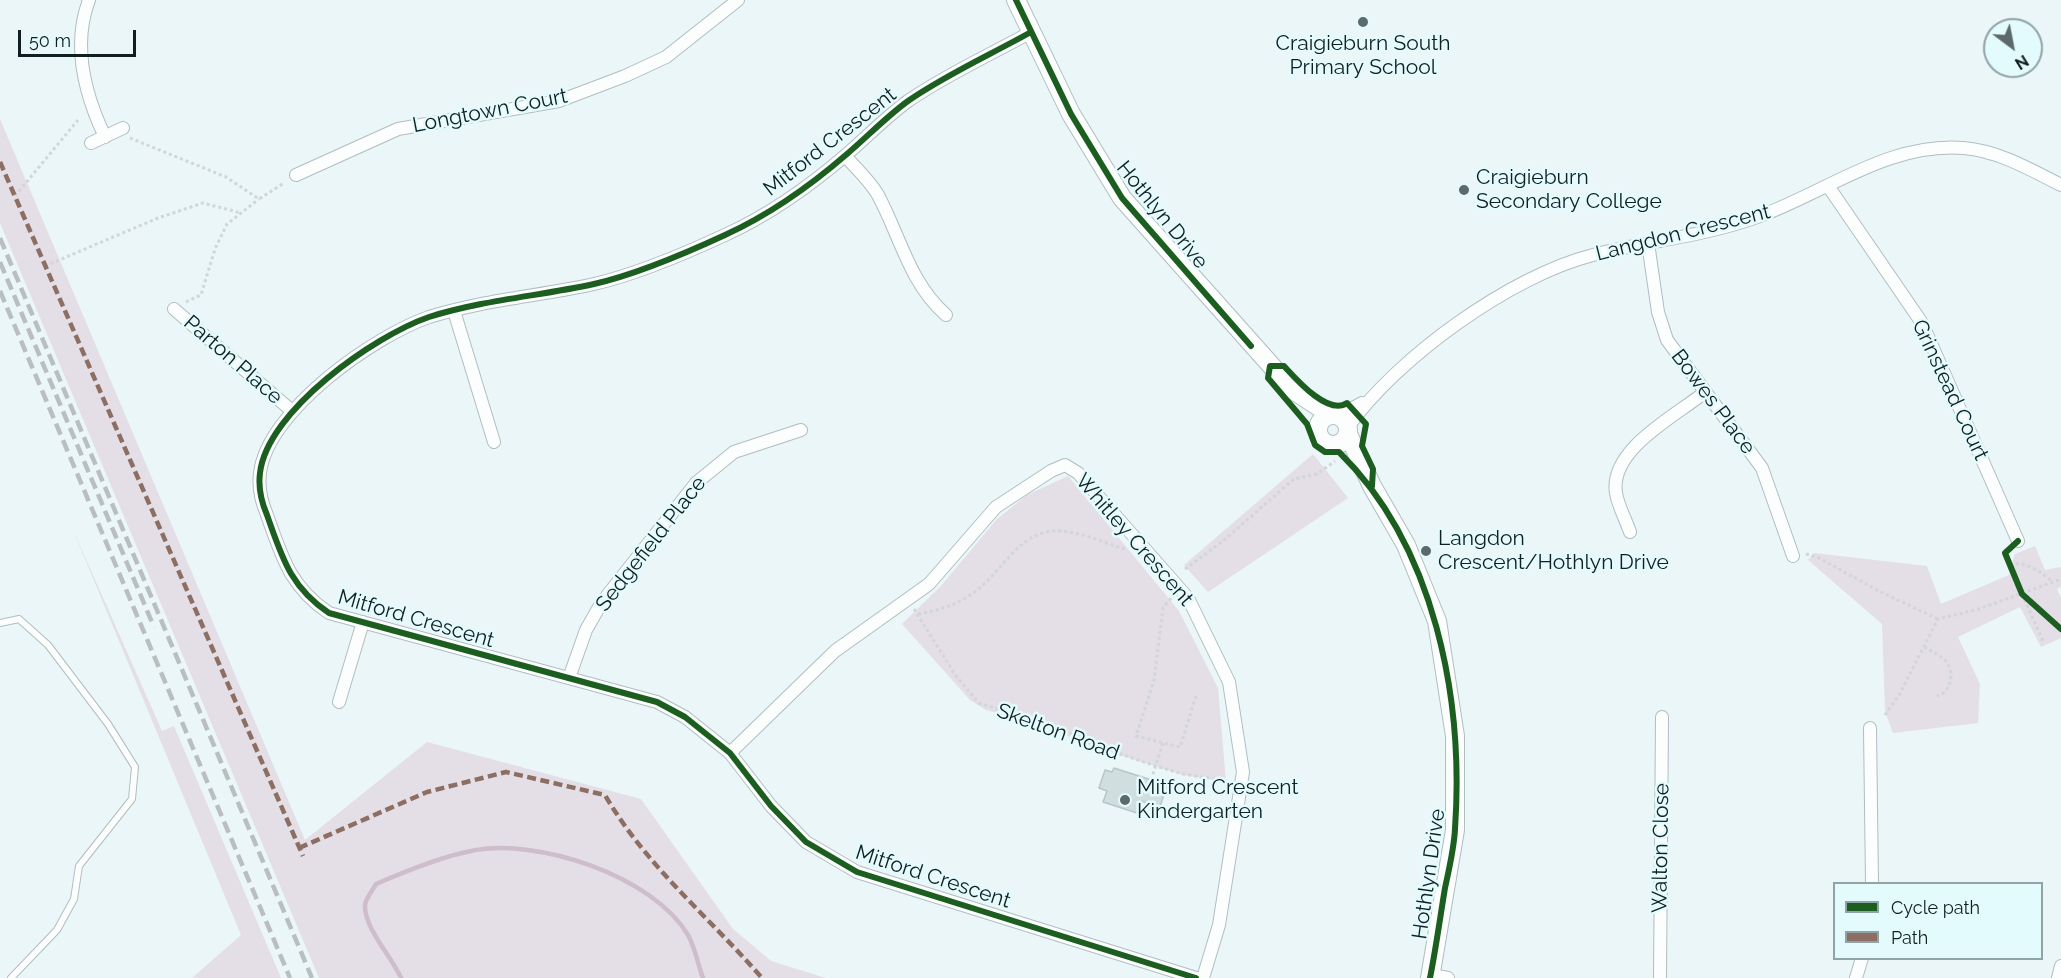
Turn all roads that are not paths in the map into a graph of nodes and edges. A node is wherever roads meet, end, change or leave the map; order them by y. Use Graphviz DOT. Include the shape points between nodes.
graph roads {
  1 [pos="89,0"];
  2 [pos="738,0"];
  3 [pos="1017,0"];
  4 [pos="1031,32"];
  5 [pos="91,143"];
  6 [pos="845,156"];
  7 [pos="296,175"];
  8 [pos="2061,185"];
  9 [pos="1828,186"];
  10 [pos="1648,243"];
  11 [pos="174,309"];
  12 [pos="454,311"];
  13 [pos="946,315"];
  14 [pos="1705,392"];
  15 [pos="1298,396"];
  16 [pos="292,411"];
  17 [pos="1341,423"];
  18 [pos="1317,429"];
  19 [pos="801,430"];
  20 [pos="494,442"];
  21 [pos="1334,454"];
  22 [pos="1372,486"];
  23 [pos="1630,532"];
  24 [pos="2018,541"];
  25 [pos="1792,556"];
  26 [pos="363,622"];
  27 [pos="0,623"];
  28 [pos="569,678"];
  29 [pos="339,702"];
  30 [pos="1662,717"];
  31 [pos="1870,728"];
  32 [pos="730,753"];
  33 [pos="1872,882"];
  34 [pos="1861,960"];
  35 [pos="2061,966"];
  36 [pos="1436,977"];
  37 [pos="11,978"];
  38 [pos="1196,978"];
  39 [pos="1203,978"];
  40 [pos="1660,978"];
  41 [pos="1856,978"];
  42 [pos="2058,978"];
  1 -- 5 [label="street" via="81,42 83,78 93,112 114,132"];
  2 -- 7 [label="street, Longtown Court" via="666,57 625,76 559,101 398,129"];
  3 -- 4 [label="street, Hothlyn Drive"];
  4 -- 6 [label="street, Mitford Crescent" via="954,72 908,102"];
  4 -- 15 [label="street, Hothlyn Drive" via="1071,114 1122,198"];
  6 -- 12 [label="street, Mitford Crescent" via="776,207 727,234 645,268 595,284"];
  6 -- 13 [label="street" via="877,194 918,284"];
  8 -- 9 [label="street, Langdon Crescent" via="2009,159 1965,148 1922,150 1881,160"];
  9 -- 10 [label="street, Langdon Crescent" via="1750,220"];
  9 -- 24 [label="street, Grinstead Court" via="1922,323"];
  10 -- 14 [label="street, Bowes Place" via="1658,312 1668,340"];
  10 -- 17 [label="street, Langdon Crescent" via="1590,255 1527,279 1436,340"];
  11 -- 16 [label="street, Parton Place"];
  12 -- 16 [label="street, Mitford Crescent" via="401,328 381,340 317,387"];
  12 -- 20 [label="street"];
  14 -- 23 [label="street" via="1636,445 1621,464 1616,494"];
  14 -- 25 [label="street, Bowes Place" via="1762,468"];
  15 -- 17 [label="street, Hothlyn Drive"];
  15 -- 18 [label="street, Hothlyn Drive"];
  16 -- 26 [label="street, Mitford Crescent" via="266,451 260,472 260,498 295,584 310,601 329,613"];
  17 -- 18 [label="street" via="1320,421"];
  17 -- 21 [label="street" via="1343,442"];
  17 -- 22 [label="street, Hothlyn Drive"];
  18 -- 21 [label="street, Hothlyn Drive"];
  19 -- 28 [label="street, Sedgefield Place" via="734,452 696,483 602,602 586,630"];
  21 -- 22 [label="street, Hothlyn Drive"];
  22 -- 36 [label="street, Hothlyn Drive" via="1406,545 1437,621 1455,736 1455,830"];
  26 -- 28 [label="street, Mitford Crescent"];
  26 -- 29 [label="street"];
  27 -- 37 [label="lane" via="19,619 48,645 108,724 135,768 132,799 79,866 74,899 57,930"];
  28 -- 32 [label="street, Mitford Crescent" via="657,702 685,717"];
  30 -- 40 [label="street, Walton Close"];
  31 -- 33 [label="street"];
  32 -- 38 [label="street, Mitford Crescent" via="771,806 806,842 857,872"];
  32 -- 39 [label="street, Whitley Crescent" via="835,651 929,584 996,507 1065,465 1078,473 1196,610 1231,691 1243,763 1242,783 1219,925"];
  34 -- 41 [label="street"];
  35 -- 42 [label="street"];
}
